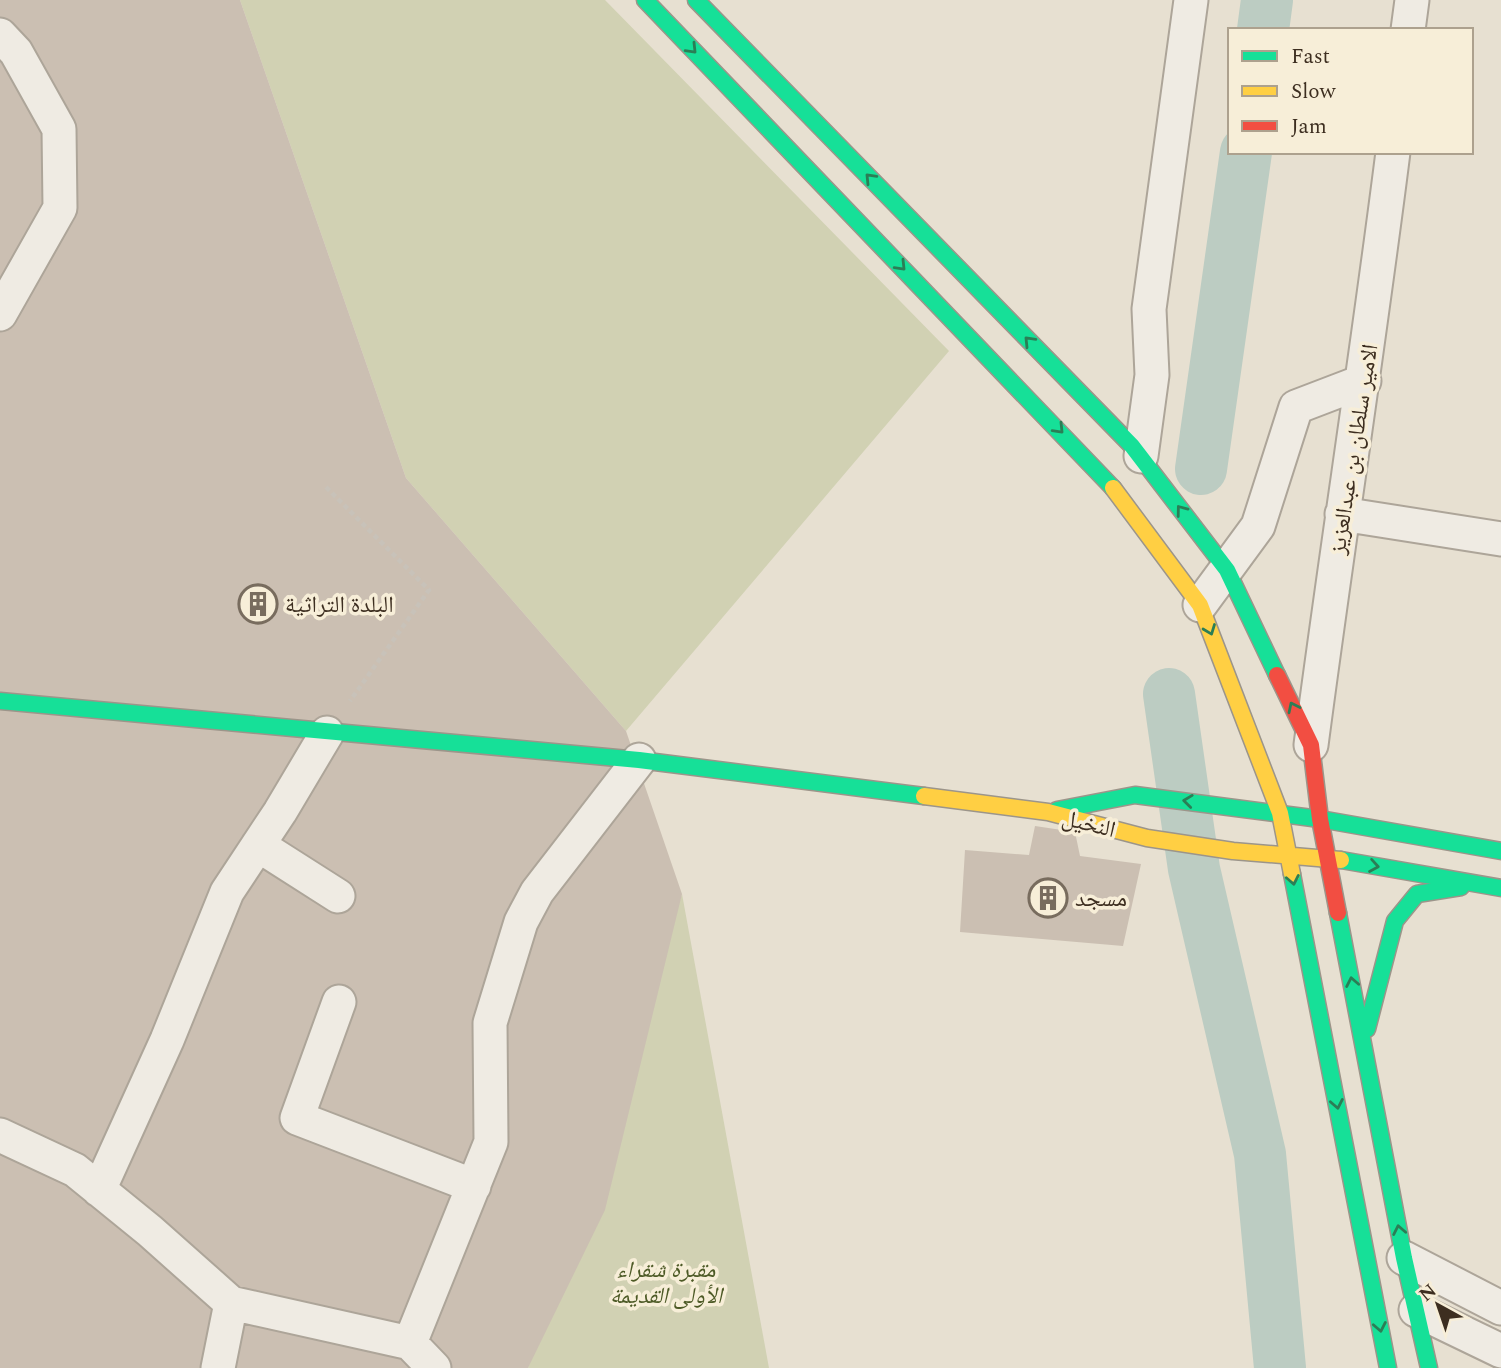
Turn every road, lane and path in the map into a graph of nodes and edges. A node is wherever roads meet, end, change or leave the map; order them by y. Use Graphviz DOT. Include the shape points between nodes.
graph roads {
  1 [pos="645,0"];
  2 [pos="696,0"];
  3 [pos="1191,0"];
  4 [pos="1412,0"];
  5 [pos="1408,28"];
  6 [pos="2,40"];
  7 [pos="1393,154"];
  8 [pos="0,314"];
  9 [pos="1364,381"];
  10 [pos="1141,456"];
  11 [pos="326,487"];
  12 [pos="1342,514"];
  13 [pos="1501,539"];
  14 [pos="1227,570"];
  15 [pos="1200,605"];
  16 [pos="0,701"];
  17 [pos="327,733"];
  18 [pos="1311,745"];
  19 [pos="639,760"];
  20 [pos="1048,812"];
  21 [pos="1280,813"];
  22 [pos="1321,819"];
  23 [pos="258,845"];
  24 [pos="1501,851"];
  25 [pos="1288,855"];
  26 [pos="1328,858"];
  27 [pos="1478,884"];
  28 [pos="1501,888"];
  29 [pos="338,896"];
  30 [pos="339,1002"];
  31 [pos="1364,1045"];
  32 [pos="0,1135"];
  33 [pos="474,1186"];
  34 [pos="99,1189"];
  35 [pos="1404,1258"];
  36 [pos="231,1303"];
  37 [pos="1501,1308"];
  38 [pos="1416,1310"];
  39 [pos="410,1343"];
  40 [pos="1501,1351"];
  41 [pos="218,1368"];
  42 [pos="434,1368"];
  43 [pos="1388,1368"];
  44 [pos="1429,1368"];
  1 -- 15 [label="street, one-way" via="1102,473"];
  10 -- 2 [label="street, one-way"];
  3 -- 10 [label="street" via="1149,309 1152,375"];
  4 -- 5 [label="street"];
  6 -- 8 [label="street" via="16,52 59,129 60,208"];
  7 -- 9 [label="street, الامير سلطان بن عبدالعزيز"];
  9 -- 12 [label="street, الامير سلطان بن عبدالعزيز"];
  9 -- 14 [label="street" via="1296,407 1258,526"];
  14 -- 10 [label="street, one-way"];
  11 -- 17 [label="path" via="429,590"];
  12 -- 13 [label="street"];
  12 -- 18 [label="street, الامير سلطان بن عبدالعزيز"];
  14 -- 15 [label="street"];
  18 -- 14 [label="street, one-way"];
  15 -- 21 [label="street, one-way"];
  16 -- 17 [label="street"];
  17 -- 19 [label="street"];
  17 -- 23 [label="street"];
  18 -- 22 [label="street"];
  19 -- 20 [label="street"];
  19 -- 33 [label="street" via="537,892 521,922 490,1023 491,1142"];
  21 -- 20 [label="street, النخيل, one-way" via="1135,795"];
  20 -- 25 [label="street, النخيل" via="1147,838"];
  21 -- 22 [label="street, النخيل"];
  21 -- 25 [label="street"];
  22 -- 24 [label="street, النخيل"];
  22 -- 26 [label="street"];
  23 -- 29 [label="street"];
  23 -- 34 [label="street" via="227,892"];
  25 -- 26 [label="street, النخيل"];
  25 -- 43 [label="street, one-way"];
  26 -- 27 [label="street, النخيل, one-way"];
  31 -- 26 [label="street, one-way"];
  27 -- 28 [label="street, النخيل"];
  27 -- 31 [label="street" via="1417,894 1395,921"];
  30 -- 33 [label="street" via="297,1118"];
  35 -- 31 [label="street, one-way"];
  32 -- 34 [label="street" via="75,1170"];
  33 -- 39 [label="street"];
  34 -- 36 [label="street"];
  35 -- 37 [label="street"];
  35 -- 38 [label="street"];
  36 -- 39 [label="street"];
  36 -- 41 [label="street"];
  38 -- 40 [label="street"];
  38 -- 44 [label="street"];
  39 -- 42 [label="street"];
}
